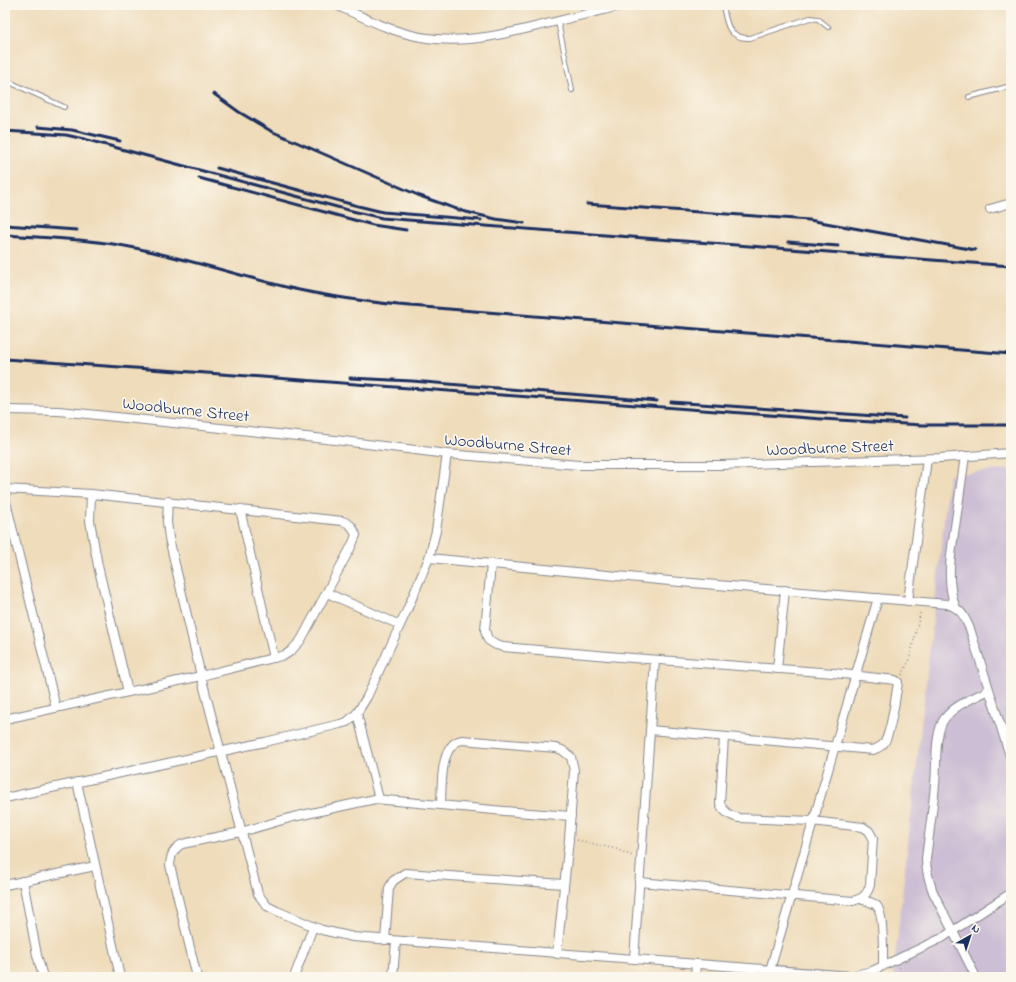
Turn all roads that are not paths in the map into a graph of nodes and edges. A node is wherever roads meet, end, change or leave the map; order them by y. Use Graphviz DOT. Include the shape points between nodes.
graph roads {
  1 [pos="336,5"];
  2 [pos="624,5"];
  3 [pos="723,5"];
  4 [pos="558,22"];
  5 [pos="828,27"];
  6 [pos="5,80"];
  7 [pos="1011,86"];
  8 [pos="572,90"];
  9 [pos="968,97"];
  10 [pos="64,107"];
  11 [pos="1011,203"];
  12 [pos="990,209"];
  13 [pos="5,410"];
  14 [pos="1011,453"];
  15 [pos="447,454"];
  16 [pos="965,456"];
  17 [pos="927,459"];
  18 [pos="5,489"];
  19 [pos="91,494"];
  20 [pos="5,498"];
  21 [pos="168,502"];
  22 [pos="240,509"];
  23 [pos="429,558"];
  24 [pos="491,564"];
  25 [pos="785,590"];
  26 [pos="327,593"];
  27 [pos="878,598"];
  28 [pos="908,601"];
  29 [pos="955,606"];
  30 [pos="400,625"];
  31 [pos="274,658"];
  32 [pos="656,660"];
  33 [pos="778,669"];
  34 [pos="856,675"];
  35 [pos="201,676"];
  36 [pos="989,690"];
  37 [pos="128,692"];
  38 [pos="56,708"];
  39 [pos="357,713"];
  40 [pos="5,719"];
  41 [pos="650,730"];
  42 [pos="724,737"];
  43 [pos="834,747"];
  44 [pos="220,752"];
  45 [pos="1011,759"];
  46 [pos="77,782"];
  47 [pos="5,798"];
  48 [pos="379,799"];
  49 [pos="441,805"];
  50 [pos="571,816"];
  51 [pos="812,821"];
  52 [pos="242,832"];
  53 [pos="95,866"];
  54 [pos="23,881"];
  55 [pos="639,882"];
  56 [pos="564,884"];
  57 [pos="5,885"];
  58 [pos="1011,893"];
  59 [pos="790,896"];
  60 [pos="860,899"];
  61 [pos="313,927"];
  62 [pos="952,932"];
  63 [pos="385,940"];
  64 [pos="396,941"];
  65 [pos="557,954"];
  66 [pos="634,959"];
  67 [pos="696,964"];
  68 [pos="883,966"];
  69 [pos="768,974"];
  70 [pos="43,977"];
  71 [pos="120,977"];
  72 [pos="197,977"];
  73 [pos="294,977"];
  74 [pos="393,977"];
  75 [pos="695,977"];
  76 [pos="976,977"];
  1 -- 4 [label="street" via="402,32 447,40 515,32"];
  2 -- 4 [label="street"];
  3 -- 5 [label="lane" via="729,28 743,38 750,38 810,18 818,19"];
  4 -- 8 [label="lane"];
  6 -- 10 [label="lane"];
  7 -- 9 [label="lane"];
  11 -- 12 [label="street"];
  13 -- 15 [label="street, Woodburne Street" via="59,411"];
  14 -- 16 [label="street, Woodburne Street"];
  15 -- 17 [label="street, Woodburne Street" via="579,465 721,465"];
  15 -- 23 [label="street" via="436,531"];
  16 -- 17 [label="street, Woodburne Street"];
  16 -- 29 [label="street" via="951,560 951,596"];
  17 -- 28 [label="street"];
  18 -- 19 [label="street"];
  19 -- 21 [label="street"];
  19 -- 37 [label="street" via="90,521 98,566"];
  20 -- 38 [label="street"];
  21 -- 22 [label="street"];
  21 -- 35 [label="street" via="169,538"];
  22 -- 26 [label="street" via="342,521 351,525 356,535"];
  22 -- 31 [label="street"];
  23 -- 24 [label="street"];
  23 -- 30 [label="street"];
  24 -- 25 [label="street"];
  24 -- 32 [label="street" via="485,630 486,637 491,642 503,647"];
  25 -- 27 [label="street"];
  25 -- 33 [label="street"];
  26 -- 30 [label="street"];
  26 -- 31 [label="street" via="297,646 285,655"];
  27 -- 28 [label="street"];
  27 -- 34 [label="street"];
  28 -- 29 [label="street"];
  29 -- 36 [label="street" via="961,611 970,629"];
  30 -- 39 [label="street"];
  31 -- 35 [label="street"];
  32 -- 33 [label="street"];
  32 -- 41 [label="street"];
  33 -- 34 [label="street"];
  34 -- 43 [label="street"];
  34 -- 43 [label="street" via="898,682 890,731 884,744 873,750"];
  35 -- 37 [label="street"];
  35 -- 44 [label="street"];
  36 -- 45 [label="street"];
  36 -- 62 [label="street" via="952,711 940,727 938,738 926,868 933,892"];
  37 -- 38 [label="street"];
  38 -- 40 [label="street"];
  39 -- 44 [label="street" via="347,722 340,724"];
  39 -- 48 [label="street"];
  41 -- 42 [label="street"];
  41 -- 55 [label="street"];
  42 -- 43 [label="street"];
  42 -- 51 [label="street" via="720,803 724,810 740,818"];
  43 -- 51 [label="street"];
  44 -- 46 [label="street"];
  44 -- 52 [label="street"];
  46 -- 47 [label="street"];
  46 -- 53 [label="street"];
  48 -- 49 [label="street"];
  48 -- 52 [label="street" via="300,815"];
  49 -- 50 [label="street"];
  49 -- 50 [label="street" via="448,749 462,740 556,748 567,754 573,761 574,770"];
  50 -- 56 [label="street"];
  51 -- 59 [label="street"];
  51 -- 60 [label="street" via="860,825 871,834 873,838 870,885 865,896"];
  52 -- 61 [label="street" via="261,900 276,911"];
  52 -- 72 [label="street" via="182,844 175,848 170,858"];
  53 -- 54 [label="street"];
  53 -- 71 [label="street"];
  54 -- 57 [label="street"];
  54 -- 70 [label="street"];
  55 -- 59 [label="street"];
  55 -- 66 [label="street"];
  56 -- 63 [label="street" via="405,873 393,881 389,888"];
  56 -- 65 [label="street"];
  58 -- 62 [label="street"];
  59 -- 60 [label="street" via="853,901"];
  59 -- 69 [label="street"];
  60 -- 68 [label="street" via="877,905 881,915"];
  61 -- 63 [label="street" via="343,936"];
  61 -- 73 [label="street"];
  62 -- 68 [label="street"];
  62 -- 76 [label="street"];
  63 -- 64 [label="street"];
  64 -- 65 [label="street"];
  64 -- 74 [label="street"];
  65 -- 66 [label="street"];
  66 -- 67 [label="street"];
  67 -- 69 [label="street"];
  67 -- 75 [label="street"];
  68 -- 69 [label="street" via="851,976"];
}
